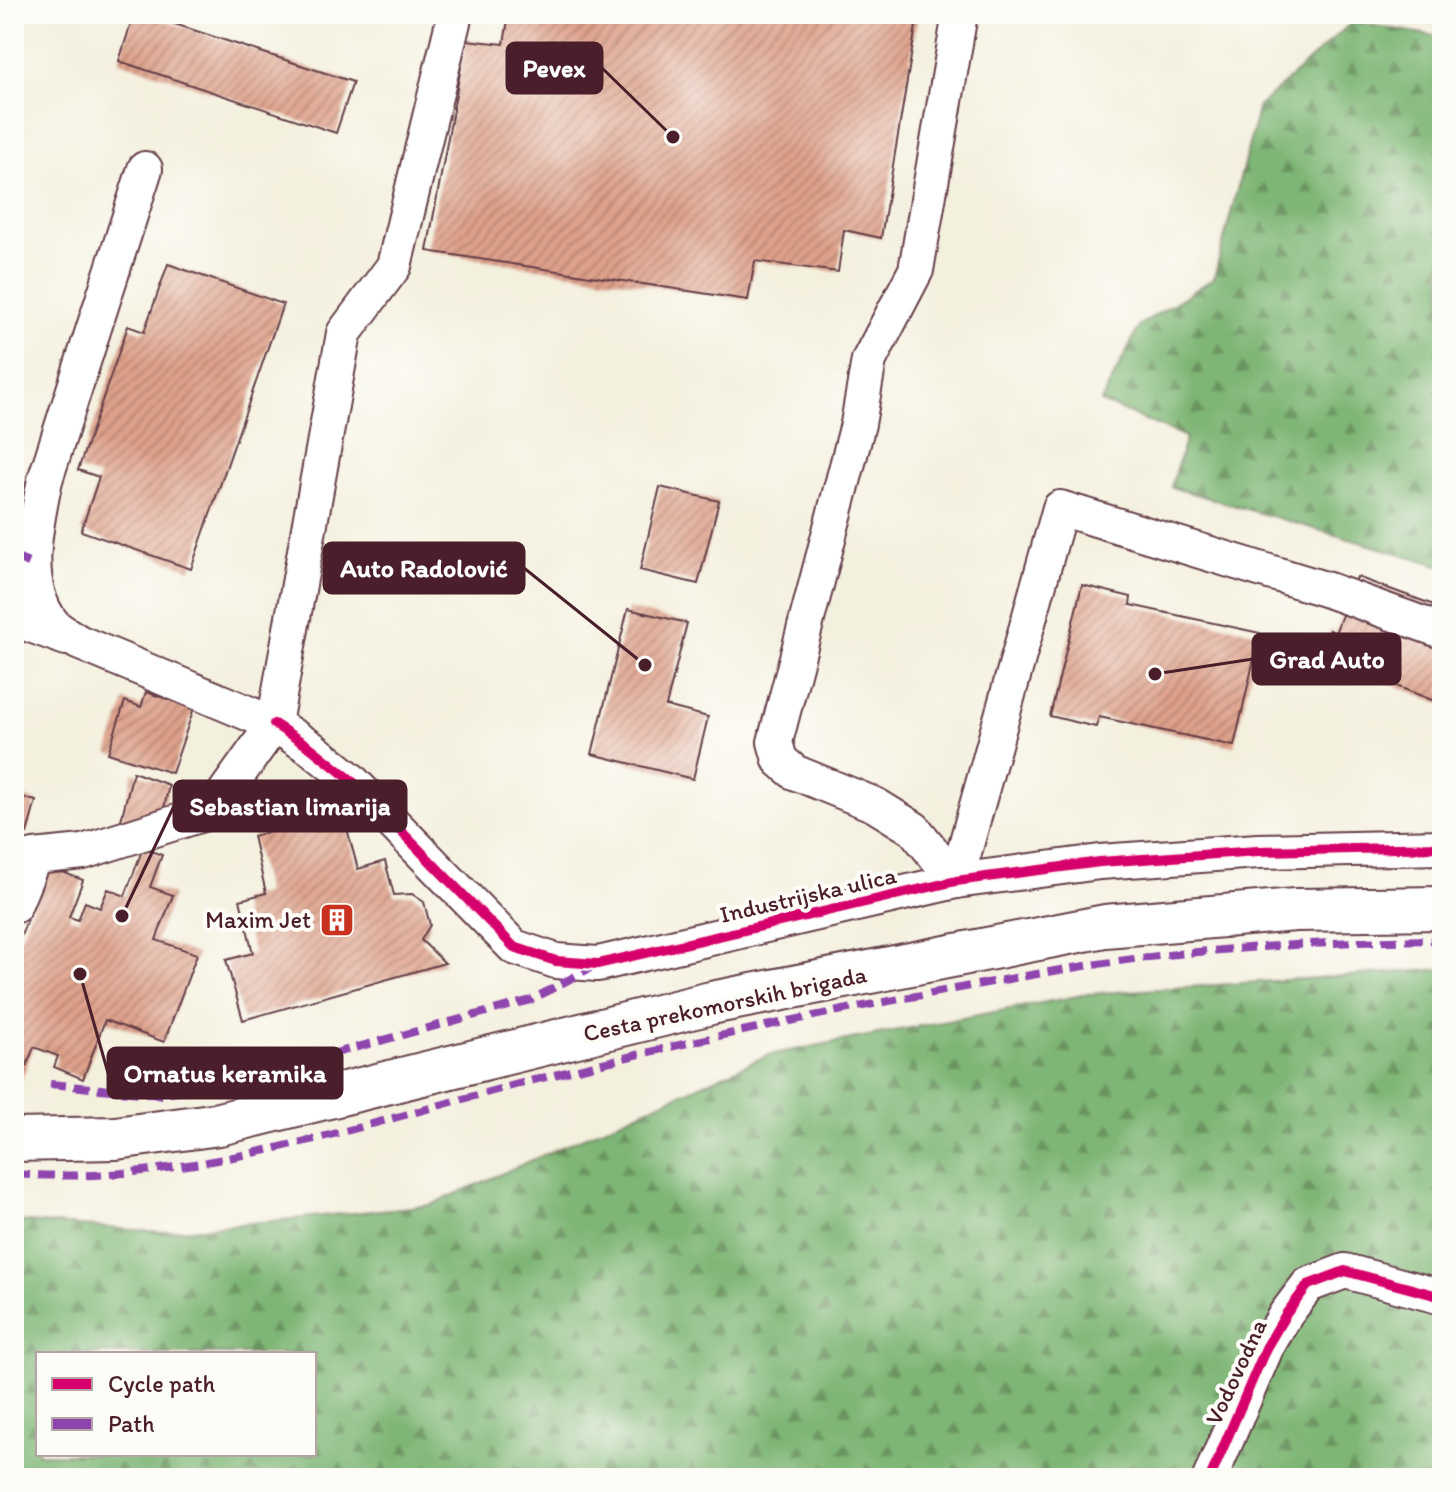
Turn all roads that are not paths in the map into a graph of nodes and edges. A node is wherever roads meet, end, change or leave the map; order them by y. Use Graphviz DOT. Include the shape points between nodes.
graph roads {
  1 [pos="455,14"];
  2 [pos="960,14"];
  3 [pos="145,169"];
  4 [pos="14,619"];
  5 [pos="1442,631"];
  6 [pos="78,642"];
  7 [pos="274,724"];
  8 [pos="1442,847"];
  9 [pos="956,881"];
  10 [pos="14,906"];
  11 [pos="1442,908"];
  12 [pos="14,1140"];
  13 [pos="1442,1297"];
  14 [pos="1210,1478"];
  1 -- 7 [label="street" via="394,266 344,333"];
  2 -- 9 [label="street" via="916,270 869,360 858,424 775,742 780,760 794,772 875,805 914,829"];
  3 -- 6 [label="street" via="45,480 36,524 37,596 53,624"];
  4 -- 6 [label="street, Industrijska ulica"];
  5 -- 9 [label="street" via="1328,590 1060,508"];
  6 -- 7 [label="street, Industrijska ulica"];
  7 -- 9 [label="street, Industrijska ulica" via="351,780 514,947 556,961 598,964"];
  7 -- 10 [label="street" via="212,811 83,852 34,857"];
  8 -- 9 [label="street, Industrijska ulica" via="1227,853 1100,862"];
  11 -- 12 [label="main road, Cesta prekomorskih brigada" via="1295,910 1105,926 711,1003 219,1124 116,1138"];
  13 -- 14 [label="street, Vodovodna" via="1345,1271 1308,1285 1266,1348"];
}
